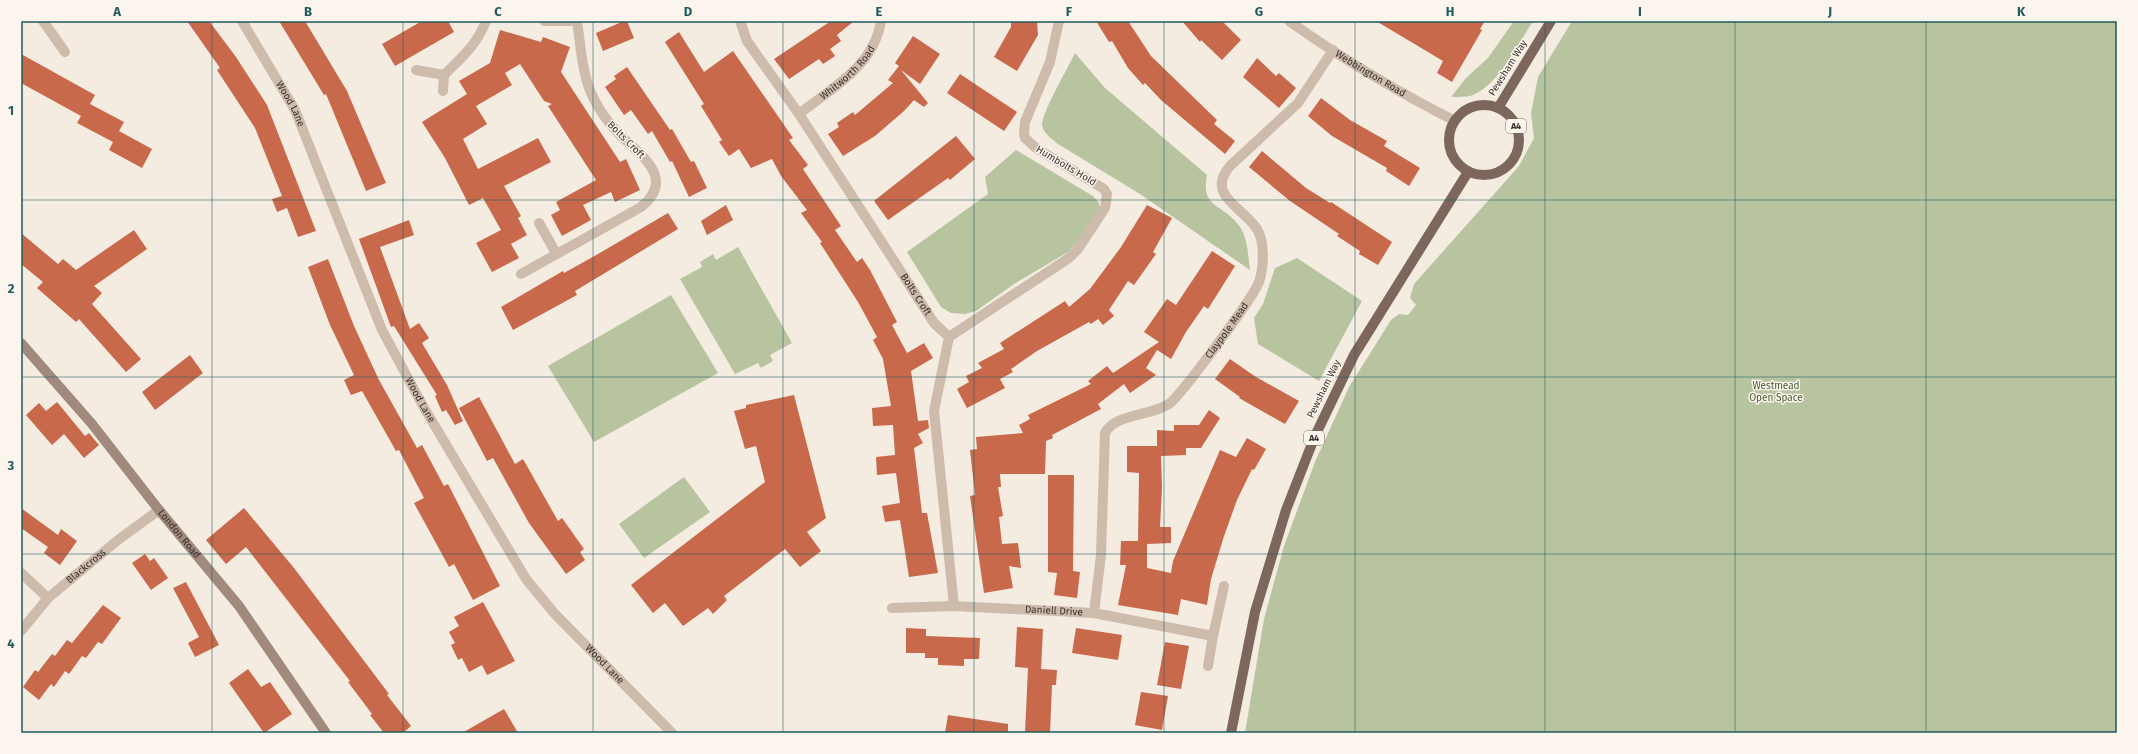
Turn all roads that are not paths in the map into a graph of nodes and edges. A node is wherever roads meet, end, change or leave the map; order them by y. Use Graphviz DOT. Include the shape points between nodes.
graph roads {
  1 [pos="43,21"];
  2 [pos="242,21"];
  3 [pos="486,21"];
  4 [pos="544,21"];
  5 [pos="571,21"];
  6 [pos="577,21"];
  7 [pos="740,21"];
  8 [pos="880,21"];
  9 [pos="1059,21"];
  10 [pos="1289,21"];
  11 [pos="1551,21"];
  12 [pos="1333,50"];
  13 [pos="65,52"];
  14 [pos="416,70"];
  15 [pos="444,75"];
  16 [pos="443,92"];
  17 [pos="1498,108"];
  18 [pos="799,114"];
  19 [pos="1455,121"];
  20 [pos="1468,172"];
  21 [pos="540,223"];
  22 [pos="556,253"];
  23 [pos="521,274"];
  24 [pos="948,337"];
  25 [pos="21,343"];
  26 [pos="159,510"];
  27 [pos="21,573"];
  28 [pos="1224,586"];
  29 [pos="48,598"];
  30 [pos="954,606"];
  31 [pos="892,608"];
  32 [pos="1094,613"];
  33 [pos="21,631"];
  34 [pos="1214,636"];
  35 [pos="1208,666"];
  36 [pos="326,733"];
  37 [pos="672,733"];
  38 [pos="1231,733"];
  1 -- 13 [label="street"];
  2 -- 37 [label="street, Wood Lane" via="295,110 382,330 423,406 526,579 554,613"];
  3 -- 15 [label="street" via="478,40"];
  4 -- 5 [label="street"];
  6 -- 22 [label="street, Bolts Croft" via="587,82 594,100 604,117 648,162 656,184 650,200 640,207"];
  7 -- 18 [label="street, Bolts Croft" via="747,41"];
  8 -- 18 [label="street, Whitworth Road" via="876,41 858,68"];
  9 -- 24 [label="street, Humbolts Hold" via="1050,62 1025,122 1024,134 1030,144 1104,189 1107,194 1105,208 1086,240 1069,258"];
  10 -- 12 [label="street, Webbington Road"];
  11 -- 17 [label="main road, Pewsham Way / A4"];
  12 -- 19 [label="street, Webbington Road"];
  12 -- 32 [label="street, Claypole Mead" via="1298,104 1230,166 1223,176 1221,186 1224,195 1250,220 1258,230 1262,242 1259,282 1249,301 1177,397 1159,409 1113,423 1105,434 1101,555"];
  14 -- 15 [label="street"];
  15 -- 16 [label="street"];
  17 -- 19 [label="main road, A4" via="1486,105 1474,107 1463,112"];
  17 -- 20 [label="main road, A4" via="1514,122 1519,133 1516,155 1501,171 1490,175"];
  18 -- 24 [label="street, Bolts Croft" via="934,322"];
  19 -- 20 [label="main road" via="1449,143 1452,155"];
  20 -- 38 [label="main road, Pewsham Way / A4" via="1354,355 1315,436 1286,510 1255,612"];
  21 -- 22 [label="street"];
  22 -- 23 [label="street, Bolts Croft"];
  24 -- 30 [label="street" via="934,411"];
  25 -- 26 [label="street, London Road" via="92,424"];
  26 -- 29 [label="street, Blackcross"];
  26 -- 36 [label="street, London Road" via="239,606"];
  27 -- 29 [label="street"];
  28 -- 34 [label="street"];
  29 -- 33 [label="street, Blackcross"];
  30 -- 31 [label="street, Daniell Drive"];
  30 -- 32 [label="street, Daniell Drive"];
  32 -- 34 [label="street, Daniell Drive"];
  34 -- 35 [label="street"];
}
